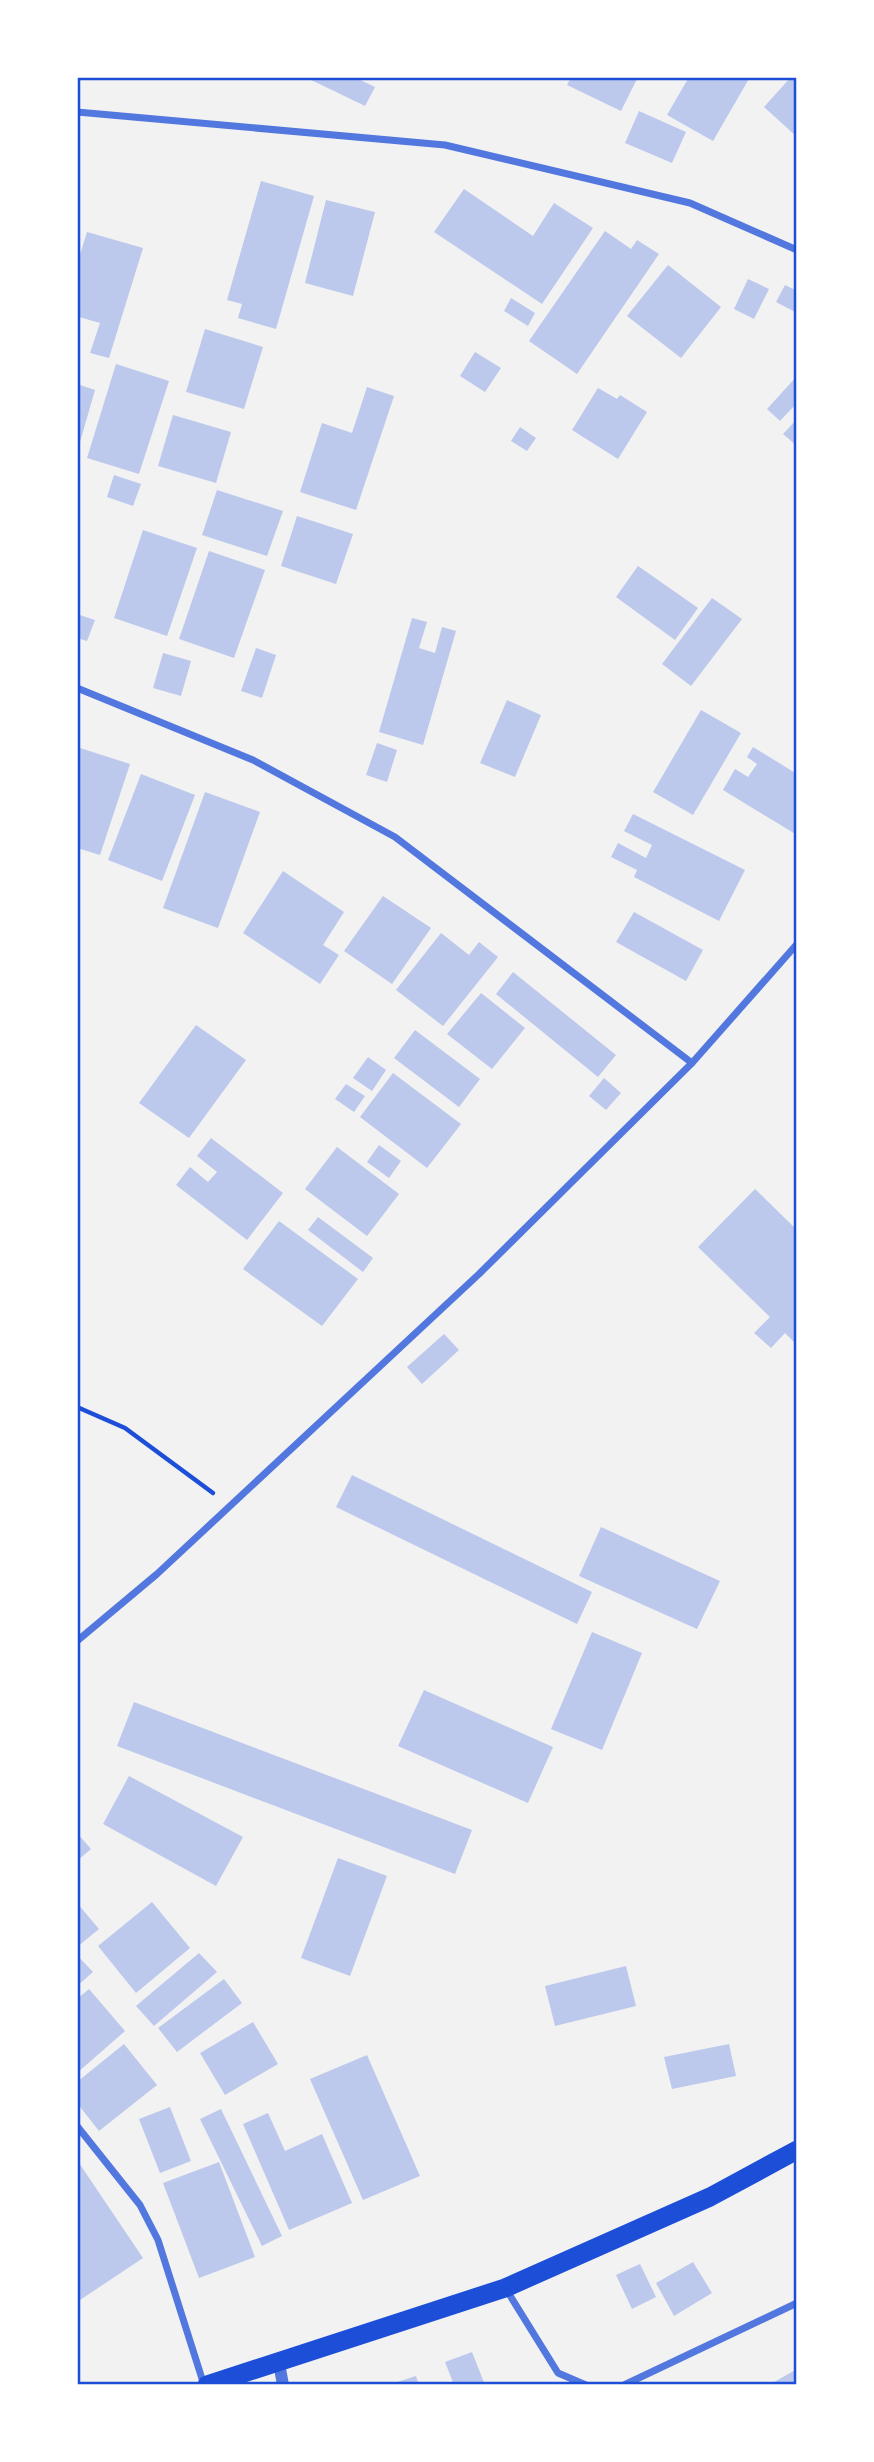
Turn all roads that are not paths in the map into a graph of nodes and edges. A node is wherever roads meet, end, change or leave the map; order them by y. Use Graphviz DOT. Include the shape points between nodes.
graph roads {
  1 [pos="77,112"];
  2 [pos="797,250"];
  3 [pos="77,688"];
  4 [pos="797,944"];
  5 [pos="692,1063"];
  6 [pos="77,1641"];
  7 [pos="77,2126"];
  8 [pos="797,2150"];
  9 [pos="505,2288"];
  10 [pos="797,2303"];
  11 [pos="279,2363"];
  12 [pos="206,2385"];
  13 [pos="283,2385"];
  14 [pos="586,2385"];
  15 [pos="624,2385"];
  1 -- 2 [label="street" via="445,145 690,203"];
  3 -- 5 [label="street" via="253,760 395,837"];
  4 -- 5 [label="street"];
  5 -- 6 [label="street" via="479,1275 157,1574"];
  7 -- 12 [label="street" via="140,2205 158,2240"];
  8 -- 9 [label="highway" via="710,2197"];
  9 -- 11 [label="highway"];
  9 -- 14 [label="street" via="558,2373"];
  10 -- 15 [label="street"];
  11 -- 12 [label="highway"];
  11 -- 13 [label="street"];
}
